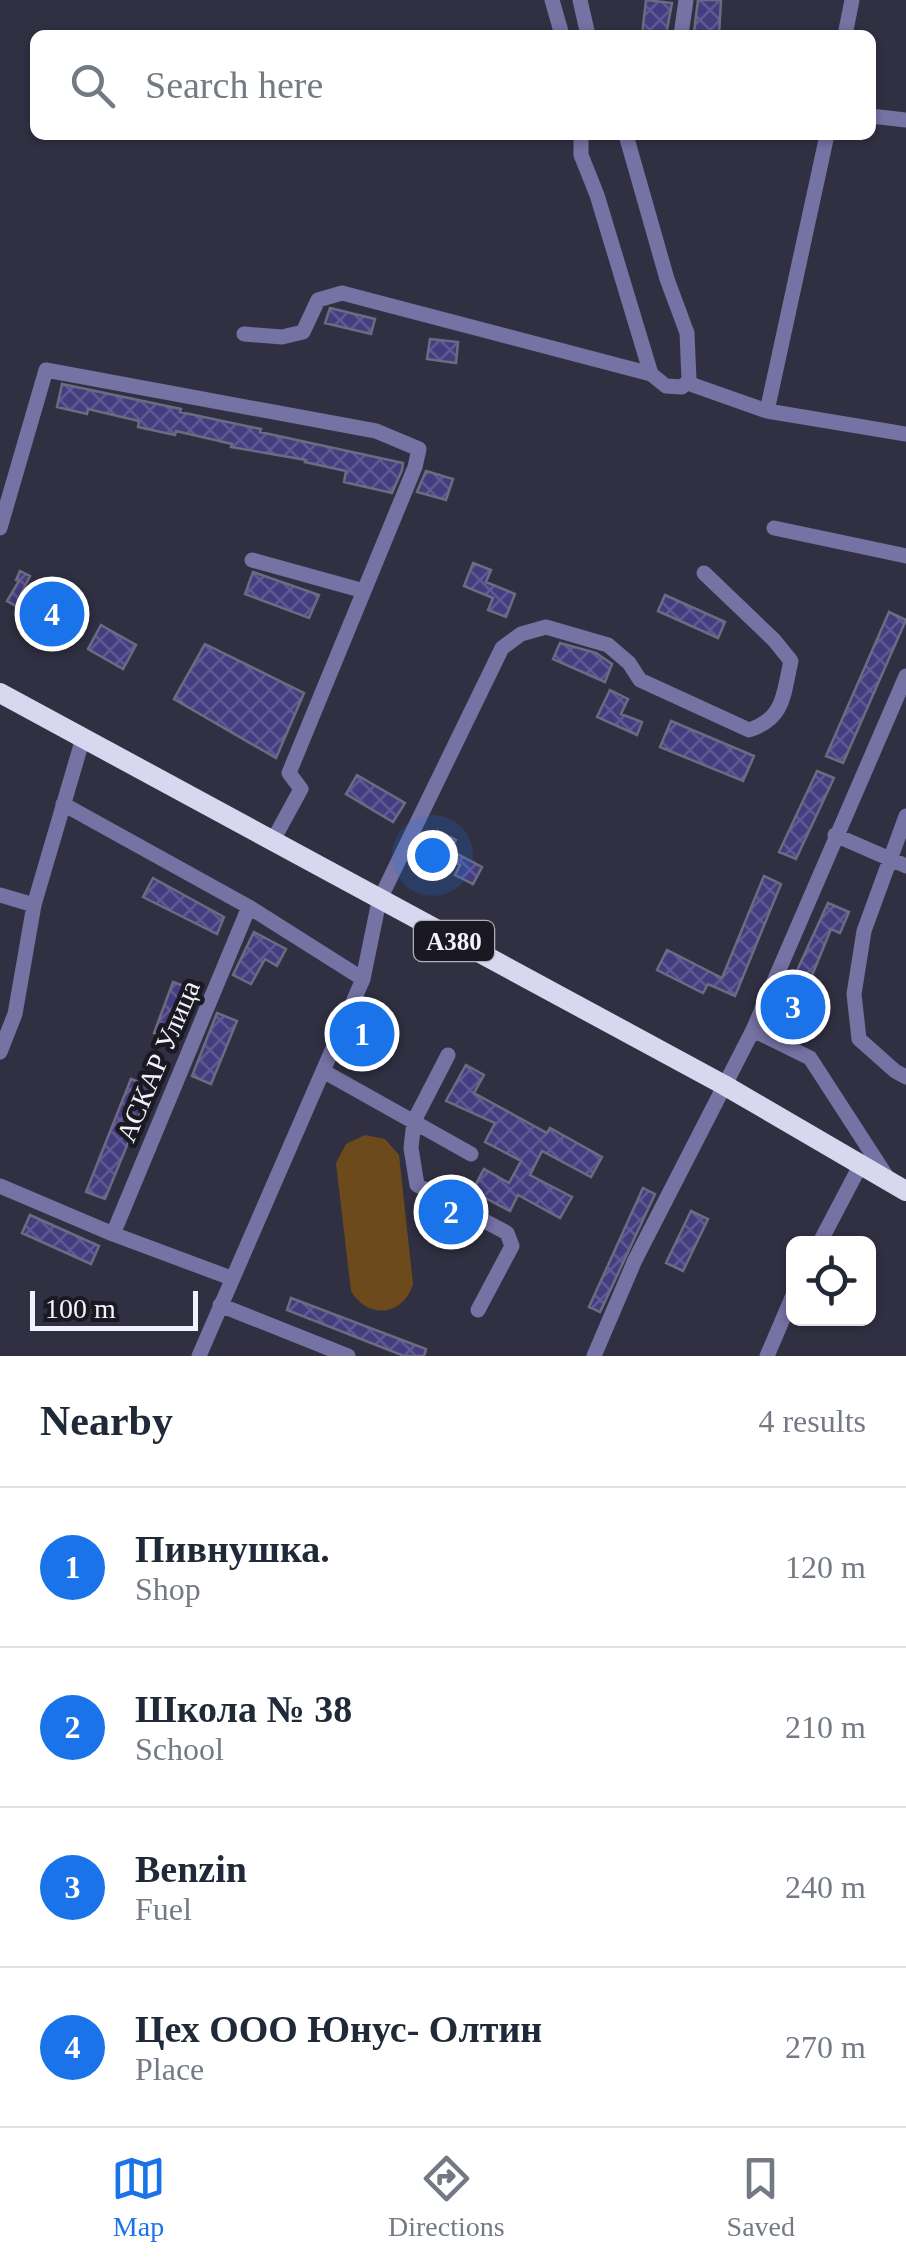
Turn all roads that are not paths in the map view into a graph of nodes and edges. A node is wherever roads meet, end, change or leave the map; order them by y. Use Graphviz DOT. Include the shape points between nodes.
graph roads {
  1 [pos="552,0"];
  2 [pos="580,0"];
  3 [pos="686,0"];
  4 [pos="852,0"];
  5 [pos="561,30"];
  6 [pos="587,30"];
  7 [pos="681,30"];
  8 [pos="846,30"];
  9 [pos="876,117"];
  10 [pos="906,120"];
  11 [pos="580,140"];
  12 [pos="627,140"];
  13 [pos="825,140"];
  14 [pos="244,334"];
  15 [pos="650,374"];
  16 [pos="689,380"];
  17 [pos="767,411"];
  18 [pos="906,434"];
  19 [pos="0,528"];
  20 [pos="774,528"];
  21 [pos="906,556"];
  22 [pos="252,560"];
  23 [pos="704,572"];
  24 [pos="364,591"];
  25 [pos="906,676"];
  26 [pos="0,693"];
  27 [pos="83,738"];
  28 [pos="63,804"];
  29 [pos="906,816"];
  30 [pos="835,835"];
  31 [pos="272,842"];
  32 [pos="898,862"];
  33 [pos="0,894"];
  34 [pos="379,901"];
  35 [pos="34,905"];
  36 [pos="248,907"];
  37 [pos="364,979"];
  38 [pos="753,1030"];
  39 [pos="0,1052"];
  40 [pos="448,1055"];
  41 [pos="323,1071"];
  42 [pos="906,1076"];
  43 [pos="724,1085"];
  44 [pos="414,1121"];
  45 [pos="471,1154"];
  46 [pos="860,1166"];
  47 [pos="0,1186"];
  48 [pos="899,1187"];
  49 [pos="113,1234"];
  50 [pos="824,1236"];
  51 [pos="231,1278"];
  52 [pos="220,1305"];
  53 [pos="478,1310"];
  54 [pos="786,1312"];
  55 [pos="199,1356"];
  56 [pos="348,1356"];
  57 [pos="594,1356"];
  58 [pos="768,1356"];
  1 -- 5 [label="street"];
  2 -- 6 [label="street"];
  3 -- 7 [label="street"];
  4 -- 8 [label="street"];
  9 -- 10 [label="street"];
  11 -- 15 [label="street"];
  12 -- 16 [label="street" via="687,332"];
  13 -- 17 [label="street"];
  14 -- 15 [label="street" via="303,332 318,300 342,293"];
  15 -- 16 [label="street" via="666,386 682,387"];
  16 -- 17 [label="street"];
  17 -- 18 [label="street"];
  19 -- 24 [label="street" via="46,370 376,431 419,448"];
  20 -- 21 [label="street"];
  22 -- 24 [label="street"];
  23 -- 34 [label="street" via="791,661 781,706 769,724 749,730 640,680 608,645 546,627 522,634 502,648"];
  24 -- 31 [label="street" via="289,773 300,789"];
  25 -- 30 [label="street"];
  26 -- 27 [label="highway, A380"];
  27 -- 28 [label="street"];
  27 -- 31 [label="highway, A380"];
  28 -- 35 [label="street"];
  28 -- 36 [label="street"];
  29 -- 32 [label="street"];
  30 -- 32 [label="street"];
  30 -- 38 [label="street"];
  31 -- 34 [label="highway, A380"];
  32 -- 42 [label="street" via="864,932 854,994 859,1039"];
  33 -- 35 [label="street"];
  34 -- 37 [label="street"];
  34 -- 43 [label="highway, A380"];
  35 -- 39 [label="street" via="15,1014"];
  36 -- 37 [label="street"];
  36 -- 49 [label="street, АСКАР Улица"];
  37 -- 41 [label="street"];
  38 -- 43 [label="street"];
  38 -- 48 [label="street" via="810,1058"];
  40 -- 44 [label="street"];
  41 -- 44 [label="street"];
  41 -- 51 [label="street"];
  43 -- 46 [label="highway, A380"];
  43 -- 57 [label="street"];
  44 -- 45 [label="street"];
  44 -- 53 [label="street" via="417,1185 508,1233 512,1246"];
  46 -- 48 [label="highway, A380"];
  46 -- 50 [label="street"];
  47 -- 49 [label="street"];
  49 -- 51 [label="street"];
  51 -- 52 [label="street"];
  52 -- 55 [label="street"];
  52 -- 56 [label="street"];
  54 -- 58 [label="street"];
}
